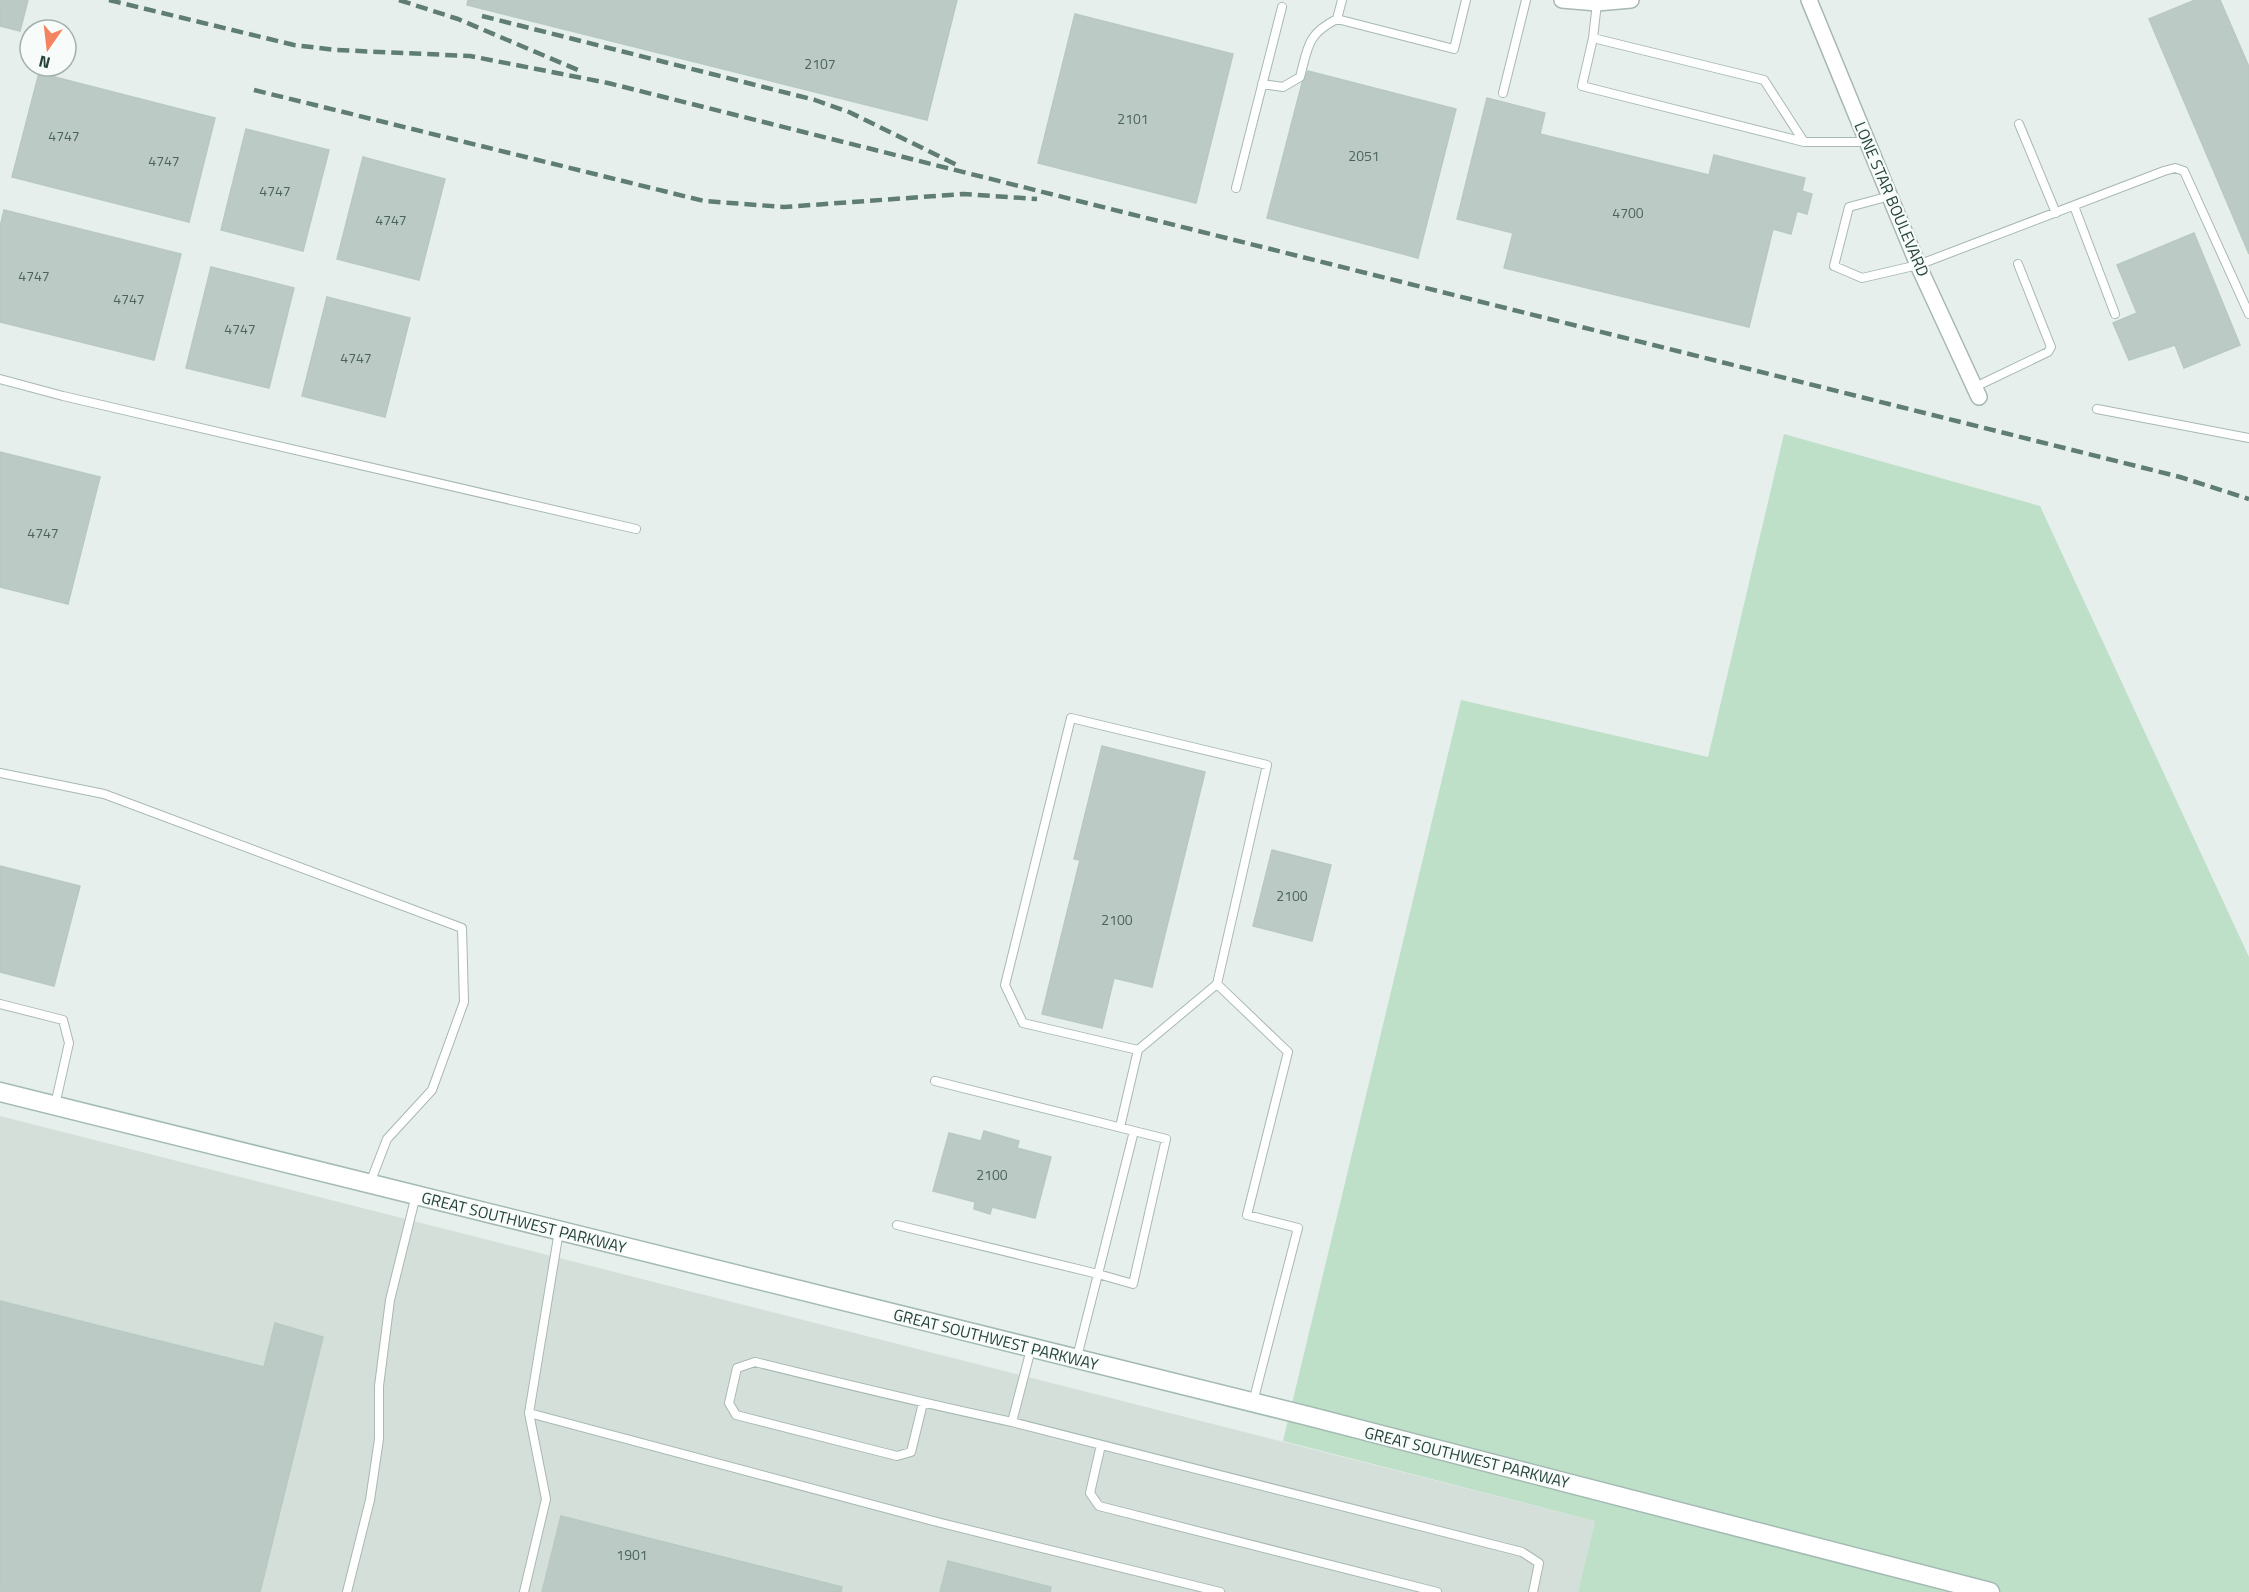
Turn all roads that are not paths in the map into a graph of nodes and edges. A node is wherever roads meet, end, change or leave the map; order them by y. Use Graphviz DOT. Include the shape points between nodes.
graph roads {
  1 [pos="1342,0"];
  2 [pos="1466,0"];
  3 [pos="1526,0"];
  4 [pos="1562,0"];
  5 [pos="1630,0"];
  6 [pos="1809,0"];
  7 [pos="1603,1"];
  8 [pos="1282,7"];
  9 [pos="1338,19"];
  10 [pos="1593,38"];
  11 [pos="1262,84"];
  12 [pos="1503,93"];
  13 [pos="2019,124"];
  14 [pos="1804,142"];
  15 [pos="1868,142"];
  16 [pos="1236,188"];
  17 [pos="1890,196"];
  18 [pos="2074,206"];
  19 [pos="2056,213"];
  20 [pos="2019,264"];
  21 [pos="1918,265"];
  22 [pos="2115,314"];
  23 [pos="2249,314"];
  24 [pos="0,379"];
  25 [pos="1977,392"];
  26 [pos="2097,409"];
  27 [pos="2249,438"];
  28 [pos="636,529"];
  29 [pos="0,773"];
  30 [pos="1217,984"];
  31 [pos="0,1004"];
  32 [pos="1138,1050"];
  33 [pos="935,1081"];
  34 [pos="0,1092"];
  35 [pos="55,1105"];
  36 [pos="1120,1127"];
  37 [pos="1134,1131"];
  38 [pos="370,1184"];
  39 [pos="416,1195"];
  40 [pos="897,1225"];
  41 [pos="559,1231"];
  42 [pos="1098,1274"];
  43 [pos="1031,1347"];
  44 [pos="1077,1359"];
  45 [pos="923,1403"];
  46 [pos="1253,1403"];
  47 [pos="529,1413"];
  48 [pos="1012,1422"];
  49 [pos="1101,1445"];
  50 [pos="347,1592"];
  51 [pos="524,1592"];
  52 [pos="1220,1592"];
  53 [pos="1437,1592"];
  54 [pos="1533,1592"];
  55 [pos="1990,1592"];
  1 -- 9 [label="lane"];
  2 -- 9 [label="lane" via="1454,49"];
  3 -- 12 [label="lane"];
  4 -- 7 [label="street"];
  5 -- 7 [label="street"];
  6 -- 15 [label="street, LONE STAR BOULEVARD"];
  7 -- 10 [label="lane"];
  8 -- 11 [label="lane"];
  9 -- 11 [label="lane" via="1310,39 1296,81 1277,87"];
  10 -- 14 [label="lane" via="1764,81"];
  10 -- 14 [label="lane" via="1582,86"];
  11 -- 16 [label="lane"];
  13 -- 19 [label="lane"];
  14 -- 15 [label="lane"];
  15 -- 17 [label="street, LONE STAR BOULEVARD"];
  17 -- 21 [label="street, LONE STAR BOULEVARD"];
  17 -- 21 [label="lane" via="1849,207 1834,266 1862,278"];
  18 -- 19 [label="lane"];
  18 -- 22 [label="lane"];
  18 -- 23 [label="lane" via="2164,171 2184,171"];
  19 -- 21 [label="lane"];
  20 -- 25 [label="lane" via="2051,347"];
  21 -- 25 [label="street, LONE STAR BOULEVARD"];
  24 -- 28 [label="lane"];
  26 -- 27 [label="lane"];
  29 -- 38 [label="lane" via="104,794 462,928 464,1002 432,1090 387,1139"];
  30 -- 32 [label="lane"];
  30 -- 32 [label="lane" via="1267,765 1071,718 1005,986 1023,1023"];
  30 -- 46 [label="lane" via="1288,1052 1246,1215 1298,1228"];
  31 -- 35 [label="lane" via="63,1020 69,1044"];
  32 -- 36 [label="lane"];
  33 -- 36 [label="lane"];
  34 -- 35 [label="street, GREAT SOUTHWEST PARKWAY"];
  35 -- 38 [label="street, GREAT SOUTHWEST PARKWAY"];
  36 -- 37 [label="lane"];
  37 -- 42 [label="lane"];
  37 -- 42 [label="lane" via="1166,1139 1133,1284"];
  38 -- 39 [label="street, GREAT SOUTHWEST PARKWAY"];
  39 -- 41 [label="street, GREAT SOUTHWEST PARKWAY"];
  39 -- 50 [label="lane" via="390,1300 379,1386 379,1439 370,1500"];
  40 -- 42 [label="lane"];
  41 -- 43 [label="street, GREAT SOUTHWEST PARKWAY"];
  41 -- 47 [label="lane"];
  42 -- 44 [label="lane"];
  43 -- 44 [label="street, GREAT SOUTHWEST PARKWAY"];
  43 -- 48 [label="lane"];
  44 -- 46 [label="street, GREAT SOUTHWEST PARKWAY"];
  45 -- 45 [label="lane" via="755,1362 737,1368 729,1403 736,1415 897,1456 911,1452"];
  45 -- 48 [label="lane"];
  46 -- 55 [label="street, GREAT SOUTHWEST PARKWAY"];
  47 -- 51 [label="lane" via="546,1499"];
  47 -- 52 [label="lane" via="953,1526"];
  48 -- 49 [label="lane"];
  49 -- 53 [label="lane" via="1090,1493 1099,1506"];
  49 -- 54 [label="lane" via="1522,1552 1539,1563"];
}
